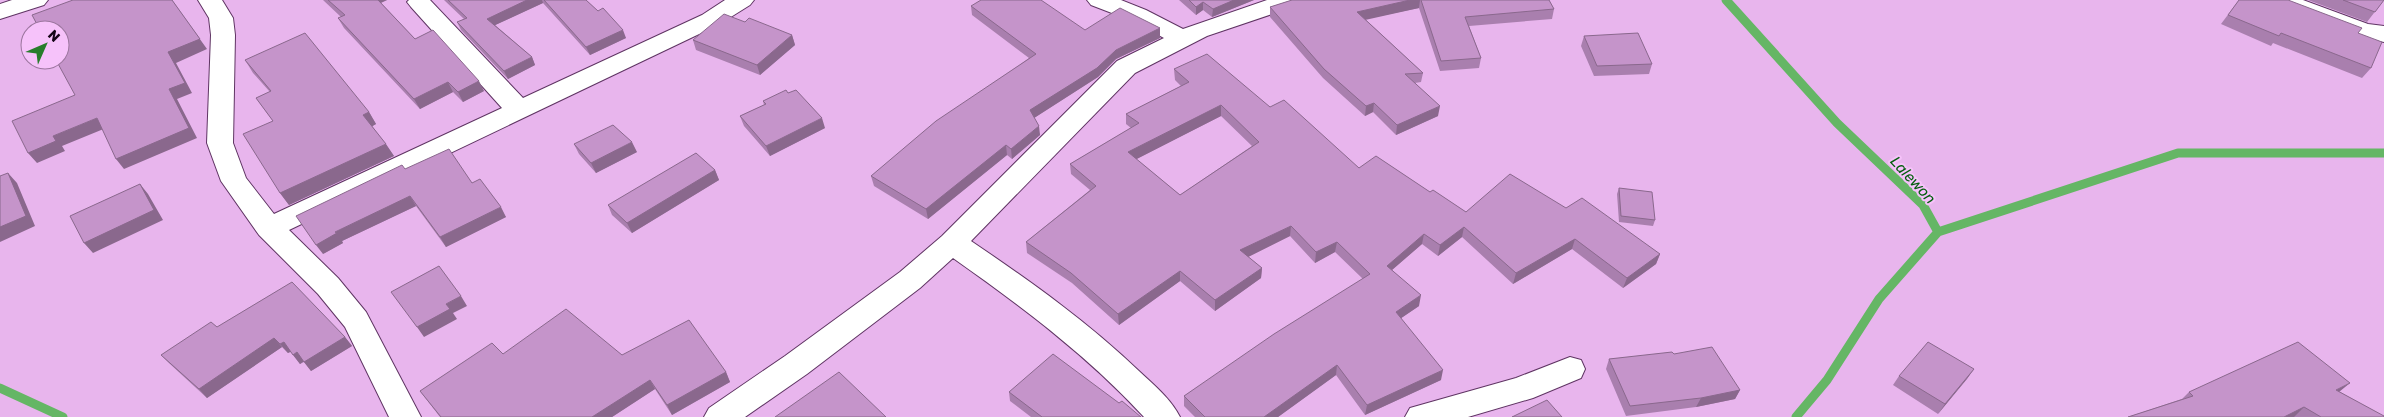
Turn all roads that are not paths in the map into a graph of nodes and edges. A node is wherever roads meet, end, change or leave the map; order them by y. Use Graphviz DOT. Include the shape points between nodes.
graph roads {
  1 [pos="36,0"];
  2 [pos="210,0"];
  3 [pos="742,0"];
  4 [pos="1099,0"];
  5 [pos="1291,0"];
  6 [pos="2281,0"];
  7 [pos="420,2"];
  8 [pos="0,12"];
  9 [pos="2384,34"];
  10 [pos="1182,38"];
  11 [pos="518,110"];
  12 [pos="269,228"];
  13 [pos="952,243"];
  14 [pos="1570,369"];
  15 [pos="1429,416"];
  16 [pos="405,417"];
  17 [pos="720,417"];
  18 [pos="1164,417"];
  1 -- 8 [label="street"];
  2 -- 12 [label="street" via="221,18 223,35 220,143 234,181"];
  3 -- 11 [label="street" via="710,20"];
  4 -- 10 [label="street" via="1138,15"];
  5 -- 10 [label="street"];
  6 -- 9 [label="street" via="2364,31"];
  7 -- 11 [label="street"];
  10 -- 13 [label="street" via="1126,67"];
  11 -- 12 [label="street"];
  12 -- 16 [label="street" via="328,286 356,320"];
  13 -- 17 [label="street" via="910,280"];
  13 -- 18 [label="street" via="1058,318 1141,391"];
  14 -- 15 [label="street" via="1522,389"];
}
